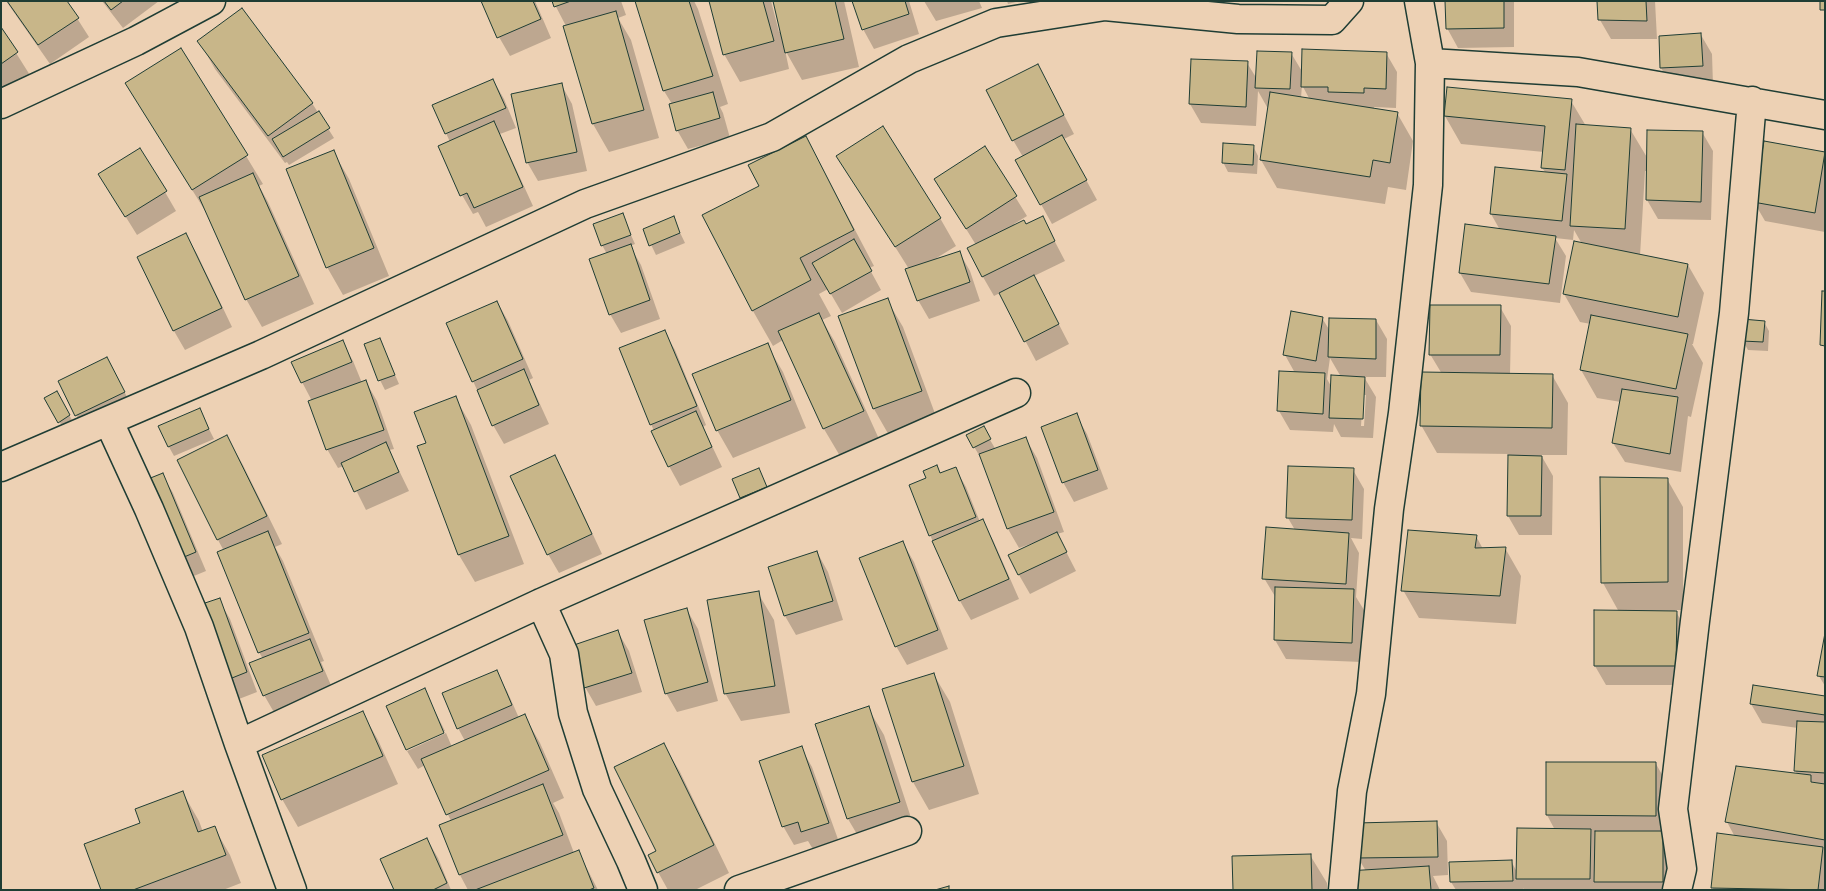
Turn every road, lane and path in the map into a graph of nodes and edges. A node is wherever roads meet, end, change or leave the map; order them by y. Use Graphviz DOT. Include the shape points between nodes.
graph roads {
  1 [pos="211,1"];
  2 [pos="1350,1"];
  3 [pos="1419,1"];
  4 [pos="994,12"];
  5 [pos="1430,62"];
  6 [pos="1752,101"];
  7 [pos="1,104"];
  8 [pos="1825,114"];
  9 [pos="1016,393"];
  10 [pos="109,422"];
  11 [pos="1,467"];
  12 [pos="541,603"];
  13 [pos="239,744"];
  14 [pos="907,831"];
  15 [pos="292,890"];
  16 [pos="643,890"];
  17 [pos="739,890"];
  18 [pos="1343,890"];
  19 [pos="1677,890"];
  1 -- 7 [label="street"];
  2 -- 4 [label="street" via="1332,20 1238,19 1105,6"];
  3 -- 5 [label="street"];
  4 -- 10 [label="street" via="772,137 585,204 262,355"];
  5 -- 6 [label="street" via="1578,72"];
  5 -- 18 [label="street" via="1428,185 1389,509 1371,694 1352,791"];
  6 -- 8 [label="street"];
  6 -- 19 [label="street" via="1734,313 1673,809 1682,869"];
  9 -- 12 [label="street"];
  10 -- 11 [label="street"];
  10 -- 13 [label="street" via="199,627"];
  12 -- 13 [label="street"];
  12 -- 16 [label="street" via="564,654 573,714 597,790"];
  13 -- 15 [label="street"];
  14 -- 17 [label="street"];
}
